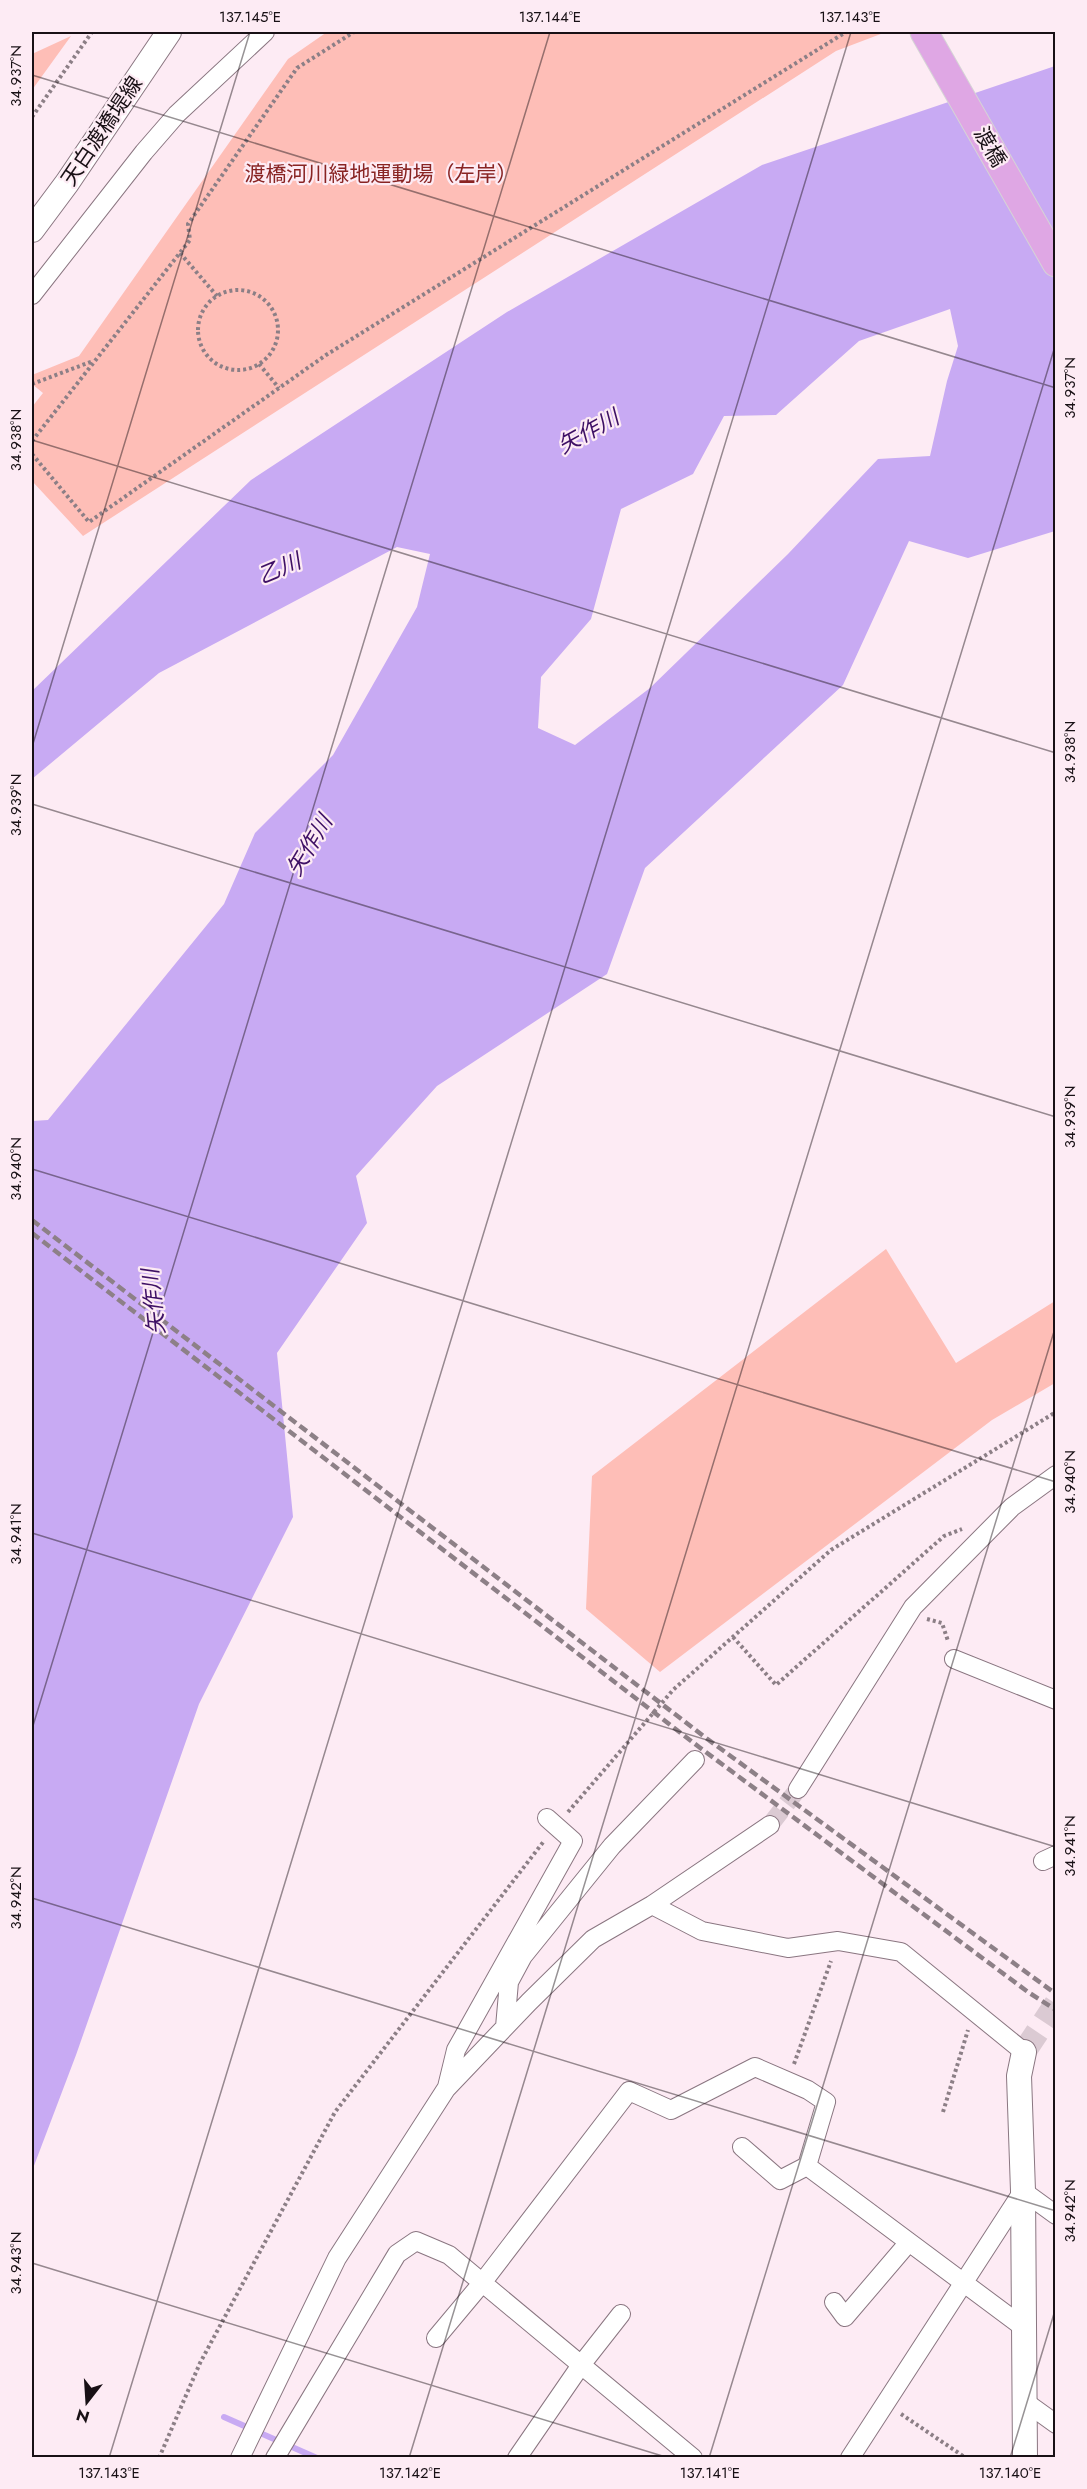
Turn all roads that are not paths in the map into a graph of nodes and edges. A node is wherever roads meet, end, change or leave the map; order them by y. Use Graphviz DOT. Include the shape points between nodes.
graph roads {
  1 [pos="169,32"];
  2 [pos="265,32"];
  3 [pos="924,32"];
  4 [pos="32,230"];
  5 [pos="1056,264"];
  6 [pos="32,295"];
  7 [pos="1056,1475"];
  8 [pos="954,1659"];
  9 [pos="1056,1700"];
  10 [pos="695,1760"];
  11 [pos="798,1789"];
  12 [pos="547,1818"];
  13 [pos="770,1825"];
  14 [pos="652,1905"];
  15 [pos="505,2027"];
  16 [pos="1024,2052"];
  17 [pos="446,2089"];
  18 [pos="742,2147"];
  19 [pos="807,2166"];
  20 [pos="1023,2191"];
  21 [pos="1056,2215"];
  22 [pos="909,2242"];
  23 [pos="482,2283"];
  24 [pos="964,2283"];
  25 [pos="834,2302"];
  26 [pos="621,2314"];
  27 [pos="1023,2326"];
  28 [pos="436,2338"];
  29 [pos="581,2365"];
  30 [pos="1024,2401"];
  31 [pos="1056,2424"];
  32 [pos="240,2457"];
  33 [pos="275,2457"];
  34 [pos="517,2457"];
  35 [pos="693,2457"];
  36 [pos="850,2457"];
  37 [pos="1025,2457"];
  1 -- 4 [label="street, 天白渡橋堤線"];
  2 -- 6 [label="street" via="177,114"];
  3 -- 5 [label="main road, 渡橋"];
  7 -- 11 [label="street" via="1012,1507 909,1614"];
  8 -- 9 [label="street"];
  10 -- 15 [label="street" via="612,1846 523,1956 509,1982"];
  12 -- 17 [label="street" via="573,1840 456,2050"];
  13 -- 14 [label="street"];
  14 -- 15 [label="street" via="593,1939"];
  14 -- 16 [label="street" via="702,1931 788,1948 838,1941 901,1952"];
  15 -- 17 [label="street"];
  16 -- 20 [label="street" via="1019,2076"];
  17 -- 32 [label="street" via="337,2258"];
  18 -- 19 [label="street" via="780,2180"];
  19 -- 22 [label="street"];
  19 -- 23 [label="street" via="826,2102 755,2067 671,2110 629,2091"];
  20 -- 21 [label="street"];
  20 -- 24 [label="street"];
  20 -- 27 [label="street"];
  22 -- 24 [label="street"];
  22 -- 25 [label="street" via="845,2317"];
  23 -- 28 [label="street"];
  23 -- 29 [label="street"];
  23 -- 33 [label="street" via="449,2255 416,2241 397,2254"];
  24 -- 27 [label="street"];
  24 -- 36 [label="street"];
  26 -- 29 [label="street"];
  27 -- 30 [label="street"];
  29 -- 34 [label="street"];
  29 -- 35 [label="street"];
  30 -- 31 [label="street"];
  30 -- 37 [label="street"];
}
